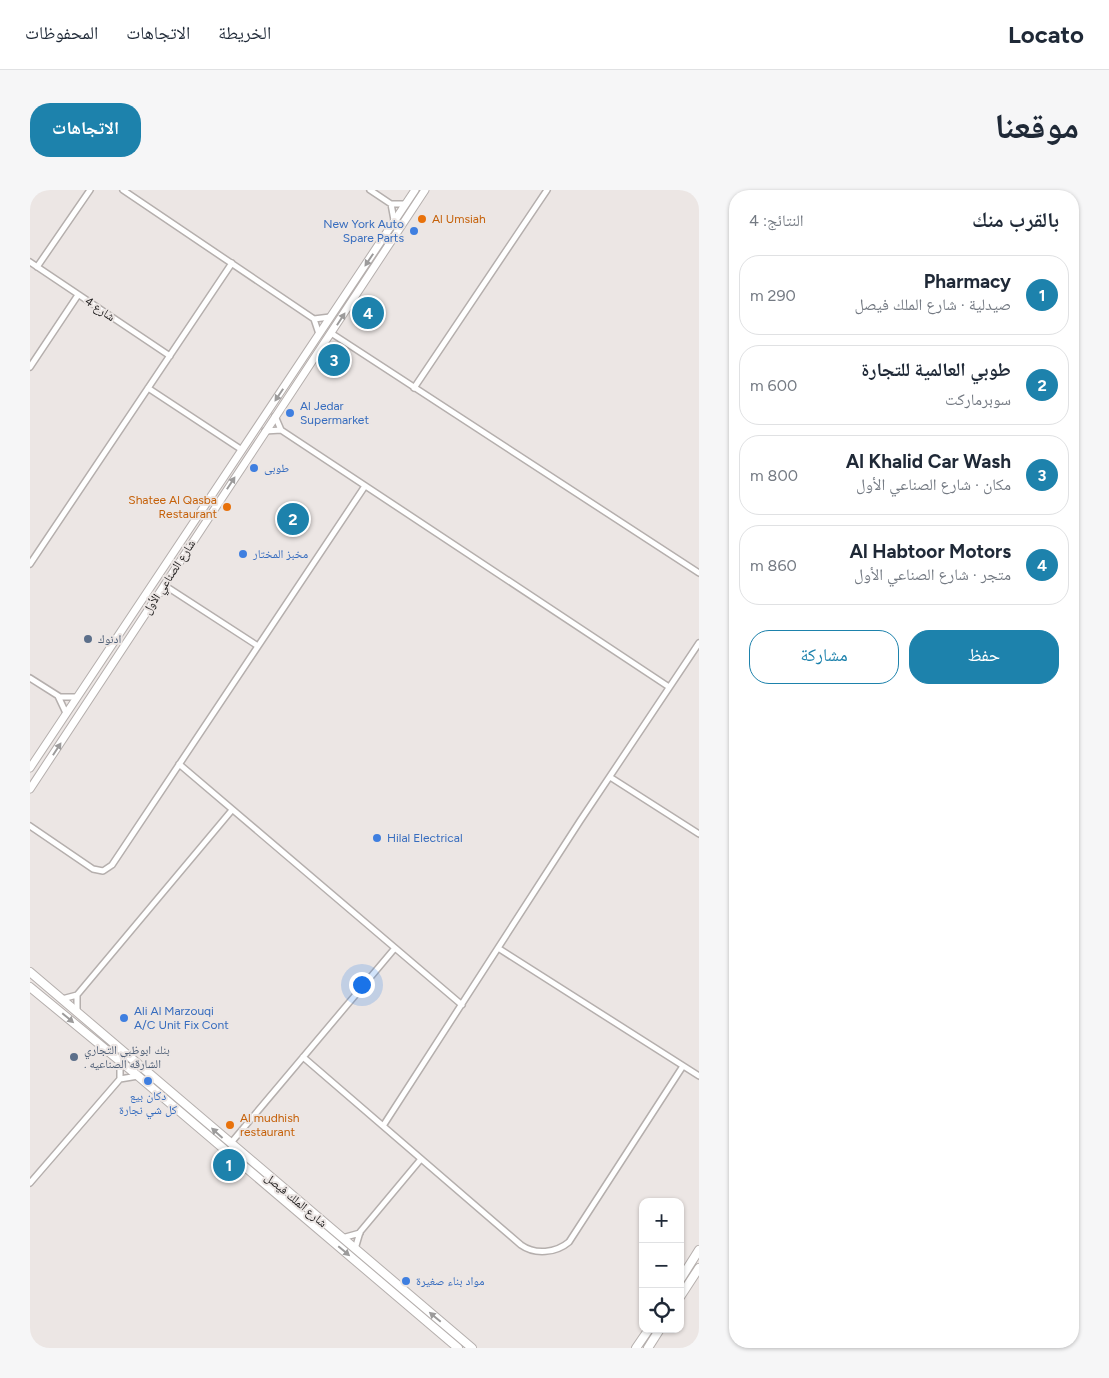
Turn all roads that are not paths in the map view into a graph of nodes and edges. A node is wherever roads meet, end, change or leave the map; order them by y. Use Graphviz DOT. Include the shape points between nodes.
graph roads {
  1 [pos="90,190"];
  2 [pos="123,190"];
  3 [pos="370,190"];
  4 [pos="415,190"];
  5 [pos="426,190"];
  6 [pos="547,190"];
  7 [pos="391,204"];
  8 [pos="406,204"];
  9 [pos="394,222"];
  10 [pos="30,262"];
  11 [pos="232,263"];
  12 [pos="37,267"];
  13 [pos="78,295"];
  14 [pos="330,317"];
  15 [pos="314,319"];
  16 [pos="331,333"];
  17 [pos="320,334"];
  18 [pos="170,356"];
  19 [pos="30,367"];
  20 [pos="148,388"];
  21 [pos="414,388"];
  22 [pos="275,416"];
  23 [pos="281,430"];
  24 [pos="265,431"];
  25 [pos="242,450"];
  26 [pos="365,486"];
  27 [pos="30,564"];
  28 [pos="699,573"];
  29 [pos="164,585"];
  30 [pos="699,643"];
  31 [pos="258,646"];
  32 [pos="30,678"];
  33 [pos="669,688"];
  34 [pos="57,696"];
  35 [pos="77,697"];
  36 [pos="66,713"];
  37 [pos="179,764"];
  38 [pos="30,768"];
  39 [pos="610,777"];
  40 [pos="30,789"];
  41 [pos="232,810"];
  42 [pos="30,826"];
  43 [pos="699,834"];
  44 [pos="395,948"];
  45 [pos="498,948"];
  46 [pos="30,972"];
  47 [pos="30,988"];
  48 [pos="77,995"];
  49 [pos="61,999"];
  50 [pos="462,1005"];
  51 [pos="77,1012"];
  52 [pos="303,1057"];
  53 [pos="120,1061"];
  54 [pos="682,1066"];
  55 [pos="138,1076"];
  56 [pos="699,1076"];
  57 [pos="120,1079"];
  58 [pos="383,1126"];
  59 [pos="230,1144"];
  60 [pos="421,1159"];
  61 [pos="30,1183"];
  62 [pos="360,1232"];
  63 [pos="342,1238"];
  64 [pos="355,1250"];
  65 [pos="699,1250"];
  66 [pos="699,1268"];
  67 [pos="684,1274"];
  68 [pos="684,1291"];
  69 [pos="646,1333"];
  70 [pos="658,1333"];
  71 [pos="650,1346"];
  72 [pos="458,1348"];
  73 [pos="472,1348"];
  74 [pos="636,1348"];
  1 -- 12 [label="street"];
  2 -- 11 [label="street"];
  3 -- 7 [label="street"];
  4 -- 8 [label="main road, شارع الصناعي الأول"];
  16 -- 5 [label="main road, شارع الصناعي الأول, one-way"];
  6 -- 21 [label="street"];
  7 -- 8 [label="street"];
  7 -- 9 [label="street"];
  8 -- 9 [label="main road, شارع الصناعي الأول"];
  9 -- 14 [label="main road, شارع الصناعي الأول, one-way"];
  10 -- 12 [label="street, شارع 4"];
  11 -- 15 [label="street"];
  11 -- 18 [label="street"];
  12 -- 13 [label="street, شارع 4"];
  13 -- 18 [label="street, شارع 4"];
  13 -- 19 [label="street"];
  14 -- 15 [label="street"];
  14 -- 17 [label="main road, شارع الصناعي الأول"];
  15 -- 17 [label="street"];
  16 -- 21 [label="street"];
  16 -- 22 [label="main road, شارع الصناعي الأول"];
  17 -- 25 [label="main road, شارع الصناعي الأول, one-way"];
  18 -- 20 [label="street"];
  20 -- 25 [label="street"];
  20 -- 27 [label="street"];
  21 -- 28 [label="street"];
  22 -- 23 [label="street"];
  22 -- 24 [label="main road, شارع الصناعي الأول"];
  23 -- 24 [label="street"];
  23 -- 26 [label="street"];
  29 -- 24 [label="main road, شارع الصناعي الأول, one-way"];
  25 -- 35 [label="main road, شارع الصناعي الأول"];
  26 -- 31 [label="street"];
  26 -- 33 [label="street"];
  29 -- 31 [label="street"];
  40 -- 29 [label="main road, شارع الصناعي الأول, one-way"];
  30 -- 33 [label="street"];
  31 -- 37 [label="street"];
  32 -- 34 [label="street"];
  33 -- 39 [label="street"];
  34 -- 35 [label="street"];
  34 -- 36 [label="street"];
  35 -- 36 [label="main road, شارع الصناعي الأول"];
  36 -- 38 [label="main road, شارع الصناعي الأول"];
  37 -- 41 [label="street"];
  37 -- 42 [label="street" via="108,869 93,869"];
  39 -- 43 [label="street"];
  39 -- 45 [label="street"];
  41 -- 44 [label="street"];
  41 -- 48 [label="street"];
  44 -- 50 [label="street"];
  44 -- 52 [label="street"];
  45 -- 50 [label="street"];
  45 -- 54 [label="street"];
  46 -- 49 [label="main road, شارع الملك فيصل"];
  47 -- 53 [label="main road, شارع الملك فيصل, one-way"];
  48 -- 49 [label="street"];
  48 -- 51 [label="street"];
  49 -- 51 [label="main road, شارع الملك فيصل"];
  50 -- 58 [label="street"];
  59 -- 51 [label="main road, شارع الملك فيصل, one-way"];
  52 -- 58 [label="street"];
  52 -- 59 [label="street"];
  53 -- 55 [label="main road, شارع الملك فيصل"];
  53 -- 57 [label="street"];
  54 -- 56 [label="street"];
  54 -- 60 [label="street" via="571,1240 560,1248 542,1252 525,1248"];
  55 -- 57 [label="street"];
  55 -- 72 [label="main road, شارع الملك فيصل, one-way"];
  57 -- 61 [label="street"];
  58 -- 60 [label="street"];
  59 -- 63 [label="main road, شارع الملك فيصل"];
  60 -- 62 [label="street"];
  62 -- 63 [label="street"];
  62 -- 64 [label="street"];
  63 -- 64 [label="main road, شارع الملك فيصل"];
  73 -- 64 [label="main road, شارع الملك فيصل, one-way"];
  65 -- 67 [label="main road"];
  66 -- 68 [label="main road"];
  69 -- 74 [label="main road"];
  70 -- 71 [label="main road"];
}
